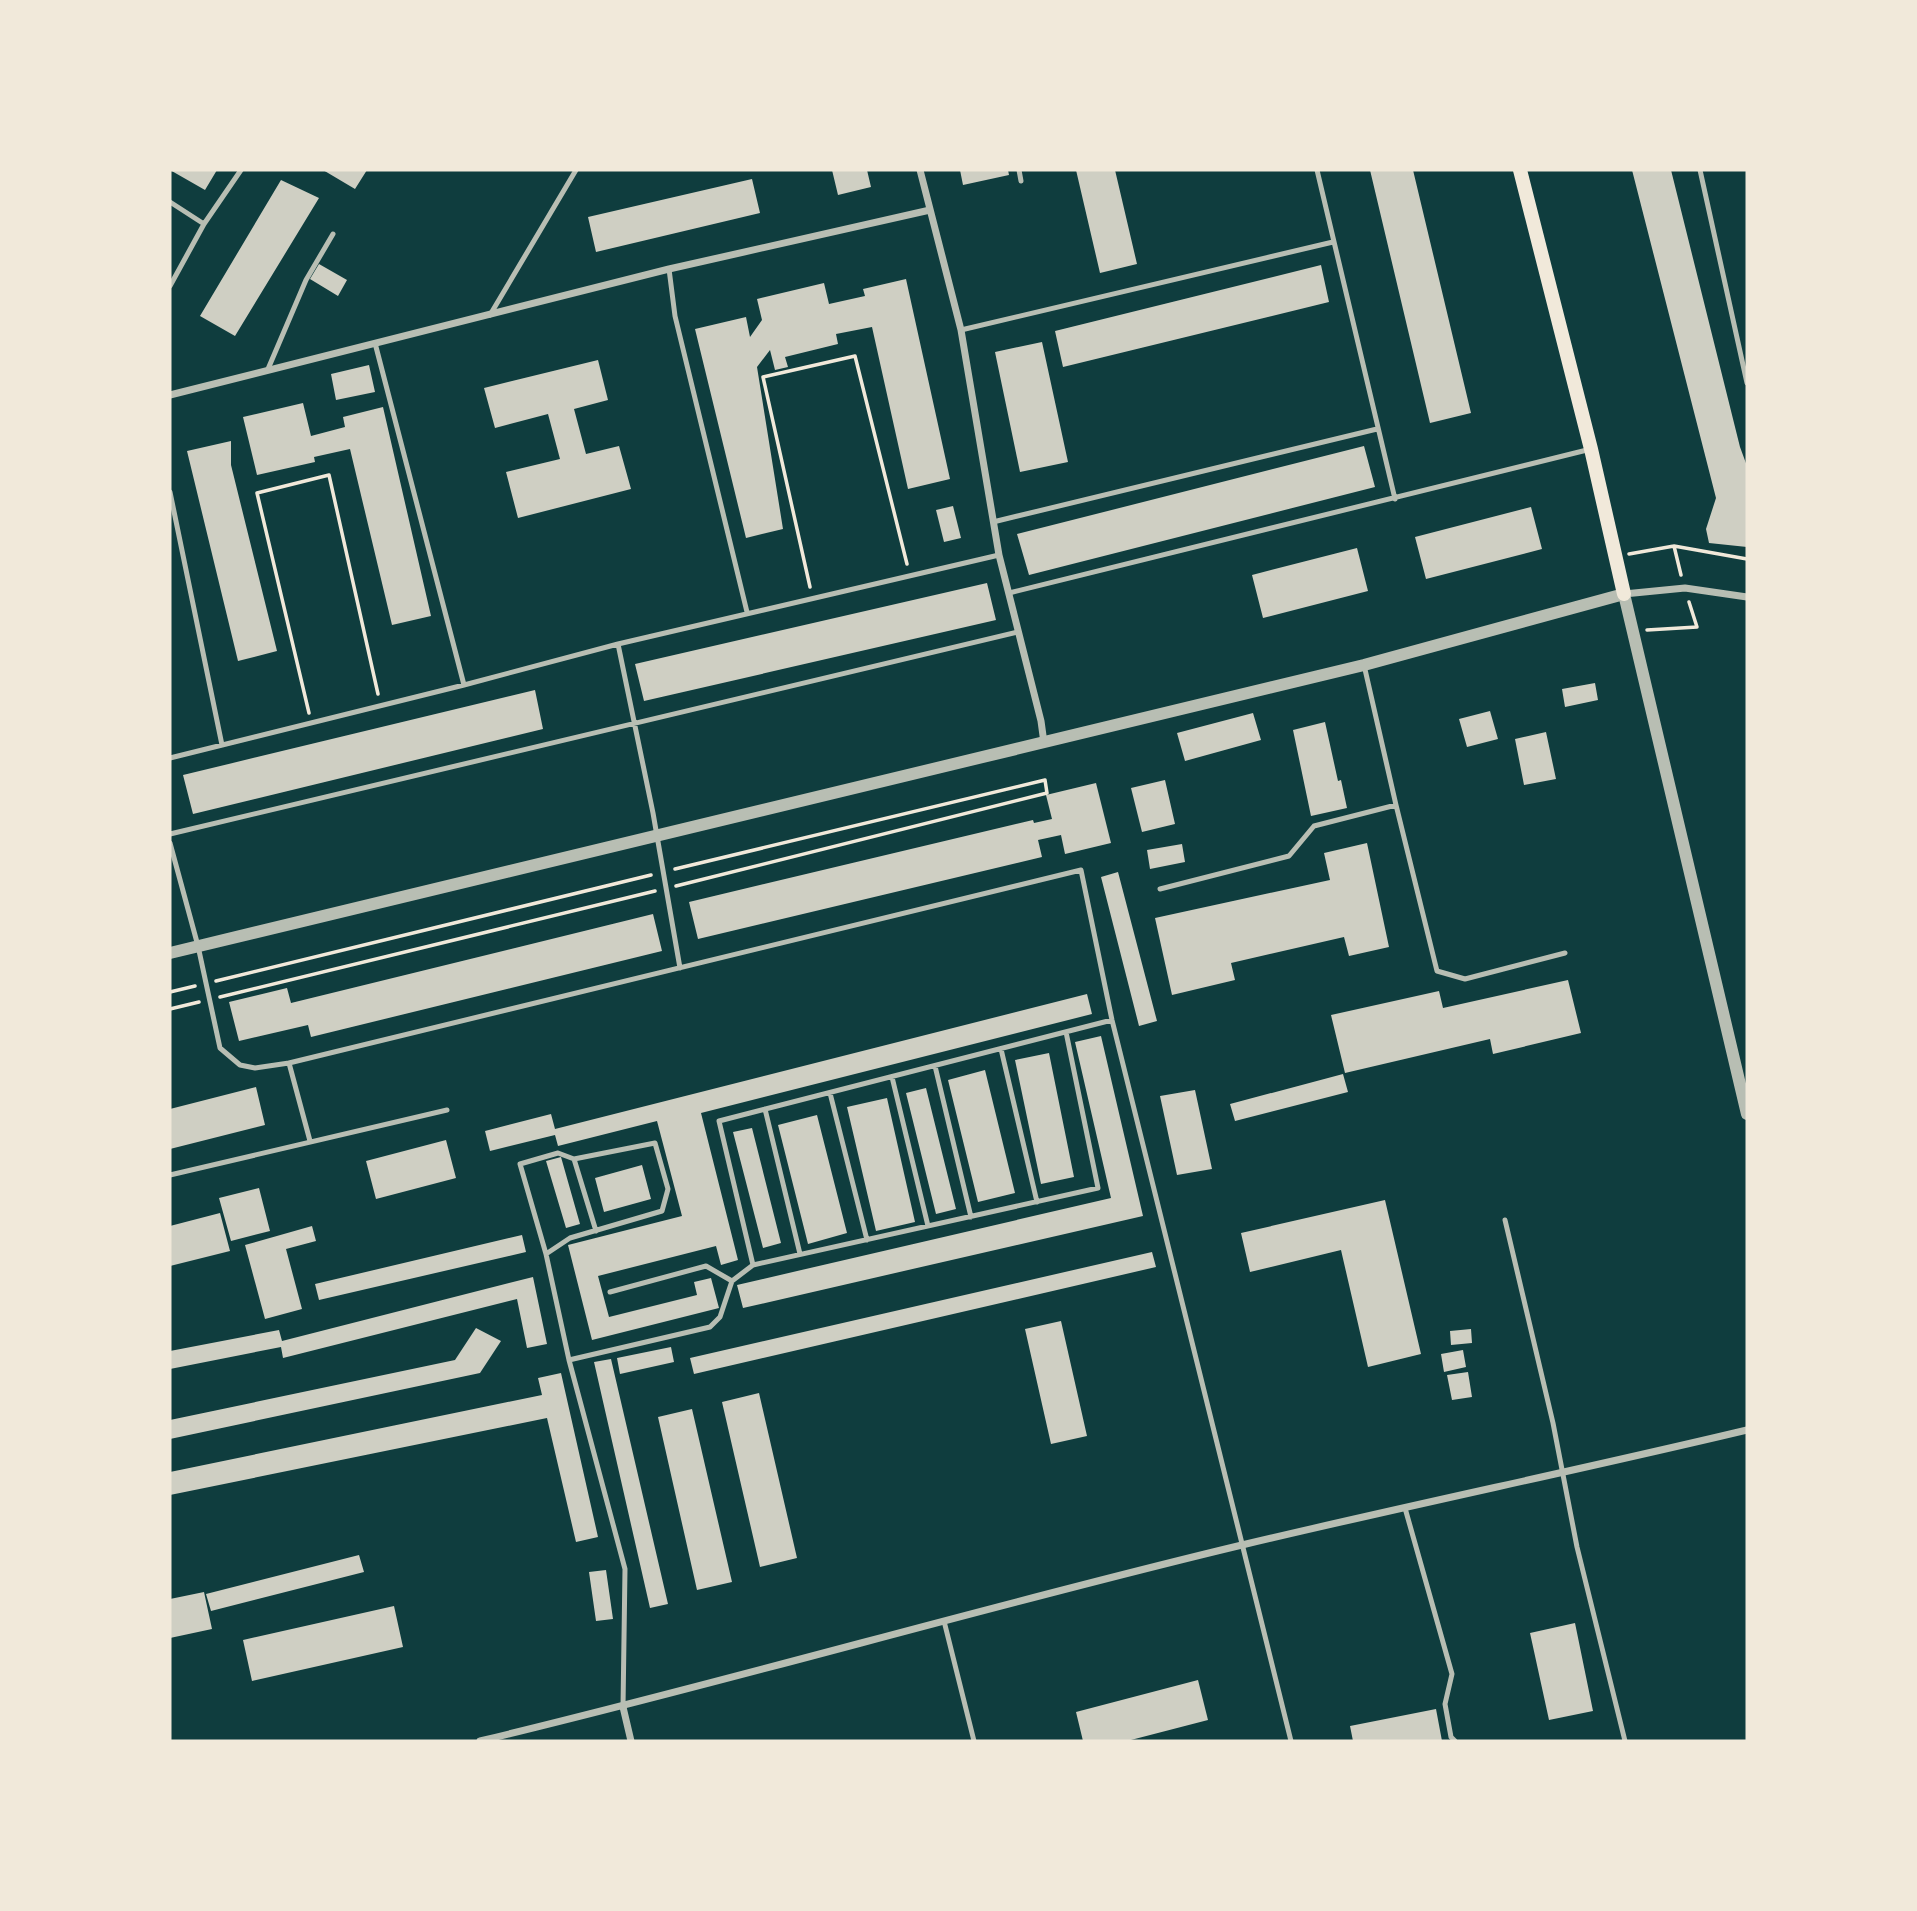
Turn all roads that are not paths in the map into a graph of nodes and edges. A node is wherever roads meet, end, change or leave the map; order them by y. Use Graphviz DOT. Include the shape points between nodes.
graph roads {
  1 [pos="241,170"];
  2 [pos="576,170"];
  3 [pos="920,170"];
  4 [pos="1019,170"];
  5 [pos="1317,170"];
  6 [pos="1520,170"];
  7 [pos="1700,170"];
  8 [pos="1021,181"];
  9 [pos="170,201"];
  10 [pos="930,210"];
  11 [pos="204,224"];
  12 [pos="332,234"];
  13 [pos="1333,242"];
  14 [pos="669,269"];
  15 [pos="170,286"];
  16 [pos="490,315"];
  17 [pos="961,330"];
  18 [pos="375,343"];
  19 [pos="268,369"];
  20 [pos="1747,383"];
  21 [pos="170,395"];
  22 [pos="1377,429"];
  23 [pos="1591,449"];
  24 [pos="170,492"];
  25 [pos="1395,499"];
  26 [pos="992,522"];
  27 [pos="999,555"];
  28 [pos="1009,593"];
  29 [pos="1624,594"];
  30 [pos="1747,597"];
  31 [pos="747,612"];
  32 [pos="1018,632"];
  33 [pos="618,644"];
  34 [pos="1364,665"];
  35 [pos="464,685"];
  36 [pos="634,723"];
  37 [pos="1044,743"];
  38 [pos="222,745"];
  39 [pos="170,758"];
  40 [pos="1396,805"];
  41 [pos="170,834"];
  42 [pos="656,836"];
  43 [pos="170,843"];
  44 [pos="1160,889"];
  45 [pos="198,946"];
  46 [pos="170,953"];
  47 [pos="1564,953"];
  48 [pos="680,968"];
  49 [pos="1112,1020"];
  50 [pos="1066,1032"];
  51 [pos="1002,1049"];
  52 [pos="289,1063"];
  53 [pos="935,1066"];
  54 [pos="892,1077"];
  55 [pos="830,1093"];
  56 [pos="765,1109"];
  57 [pos="447,1110"];
  58 [pos="1747,1114"];
  59 [pos="310,1141"];
  60 [pos="574,1159"];
  61 [pos="170,1175"];
  62 [pos="1037,1202"];
  63 [pos="971,1217"];
  64 [pos="1505,1220"];
  65 [pos="928,1226"];
  66 [pos="596,1231"];
  67 [pos="867,1240"];
  68 [pos="546,1254"];
  69 [pos="800,1254"];
  70 [pos="753,1265"];
  71 [pos="733,1281"];
  72 [pos="610,1292"];
  73 [pos="569,1360"];
  74 [pos="1747,1430"];
  75 [pos="1562,1474"];
  76 [pos="1405,1508"];
  77 [pos="1242,1545"];
  78 [pos="944,1621"];
  79 [pos="622,1707"];
  80 [pos="480,1741"];
  81 [pos="631,1741"];
  82 [pos="974,1741"];
  83 [pos="1290,1741"];
  84 [pos="1455,1741"];
  85 [pos="1625,1741"];
  1 -- 11 [label="lane"];
  2 -- 16 [label="lane"];
  3 -- 10 [label="street"];
  4 -- 8 [label="lane"];
  5 -- 13 [label="lane"];
  6 -- 23 [label="main road"];
  7 -- 20 [label="lane"];
  9 -- 11 [label="lane"];
  10 -- 14 [label="street"];
  10 -- 17 [label="street"];
  11 -- 15 [label="lane"];
  12 -- 19 [label="lane" via="306,280"];
  13 -- 17 [label="lane"];
  13 -- 22 [label="lane"];
  14 -- 16 [label="street"];
  14 -- 31 [label="lane" via="675,316"];
  16 -- 18 [label="street"];
  17 -- 26 [label="street"];
  18 -- 19 [label="street"];
  18 -- 35 [label="lane"];
  19 -- 21 [label="street"];
  22 -- 25 [label="lane"];
  22 -- 26 [label="lane"];
  23 -- 25 [label="lane"];
  23 -- 29 [label="main road"];
  24 -- 38 [label="lane"];
  25 -- 28 [label="lane"];
  26 -- 27 [label="street"];
  27 -- 28 [label="street"];
  27 -- 31 [label="lane"];
  28 -- 32 [label="street"];
  29 -- 30 [label="street" via="1685,589"];
  29 -- 34 [label="street"];
  29 -- 58 [label="street"];
  31 -- 33 [label="lane"];
  32 -- 36 [label="lane"];
  32 -- 37 [label="street"];
  33 -- 35 [label="lane"];
  33 -- 36 [label="lane"];
  34 -- 37 [label="street"];
  34 -- 40 [label="lane"];
  35 -- 38 [label="lane"];
  36 -- 41 [label="lane"];
  36 -- 42 [label="lane"];
  37 -- 42 [label="street"];
  38 -- 39 [label="lane"];
  40 -- 44 [label="lane" via="1314,826 1289,856"];
  40 -- 47 [label="lane" via="1437,971 1465,979"];
  42 -- 45 [label="street"];
  42 -- 48 [label="lane"];
  43 -- 45 [label="lane"];
  45 -- 46 [label="street"];
  45 -- 52 [label="lane" via="220,1048 240,1065 255,1068"];
  48 -- 49 [label="lane" via="1081,870"];
  48 -- 52 [label="lane"];
  49 -- 50 [label="lane"];
  49 -- 77 [label="lane"];
  50 -- 51 [label="lane"];
  50 -- 62 [label="lane" via="1098,1188"];
  51 -- 53 [label="lane"];
  51 -- 62 [label="lane"];
  52 -- 59 [label="lane"];
  53 -- 54 [label="lane"];
  53 -- 63 [label="lane"];
  54 -- 55 [label="lane"];
  54 -- 65 [label="lane"];
  55 -- 56 [label="lane"];
  55 -- 67 [label="lane"];
  56 -- 69 [label="lane"];
  56 -- 70 [label="lane" via="719,1121"];
  57 -- 59 [label="lane"];
  59 -- 61 [label="lane"];
  60 -- 66 [label="lane"];
  60 -- 66 [label="lane" via="655,1143 668,1189 662,1210"];
  60 -- 68 [label="lane" via="558,1153 520,1164"];
  62 -- 63 [label="lane"];
  63 -- 65 [label="lane"];
  64 -- 75 [label="lane"];
  65 -- 67 [label="lane"];
  66 -- 68 [label="lane" via="570,1238"];
  67 -- 69 [label="lane"];
  68 -- 73 [label="lane"];
  69 -- 70 [label="lane"];
  70 -- 71 [label="lane"];
  71 -- 72 [label="lane" via="706,1266"];
  71 -- 73 [label="lane" via="720,1317 710,1328"];
  73 -- 79 [label="lane" via="625,1569"];
  74 -- 75 [label="street"];
  75 -- 76 [label="street"];
  75 -- 85 [label="lane"];
  76 -- 77 [label="street"];
  76 -- 84 [label="lane" via="1452,1674 1446,1704"];
  77 -- 78 [label="street"];
  77 -- 83 [label="lane"];
  78 -- 79 [label="street"];
  78 -- 82 [label="lane"];
  79 -- 80 [label="street"];
  79 -- 81 [label="street"];
}
